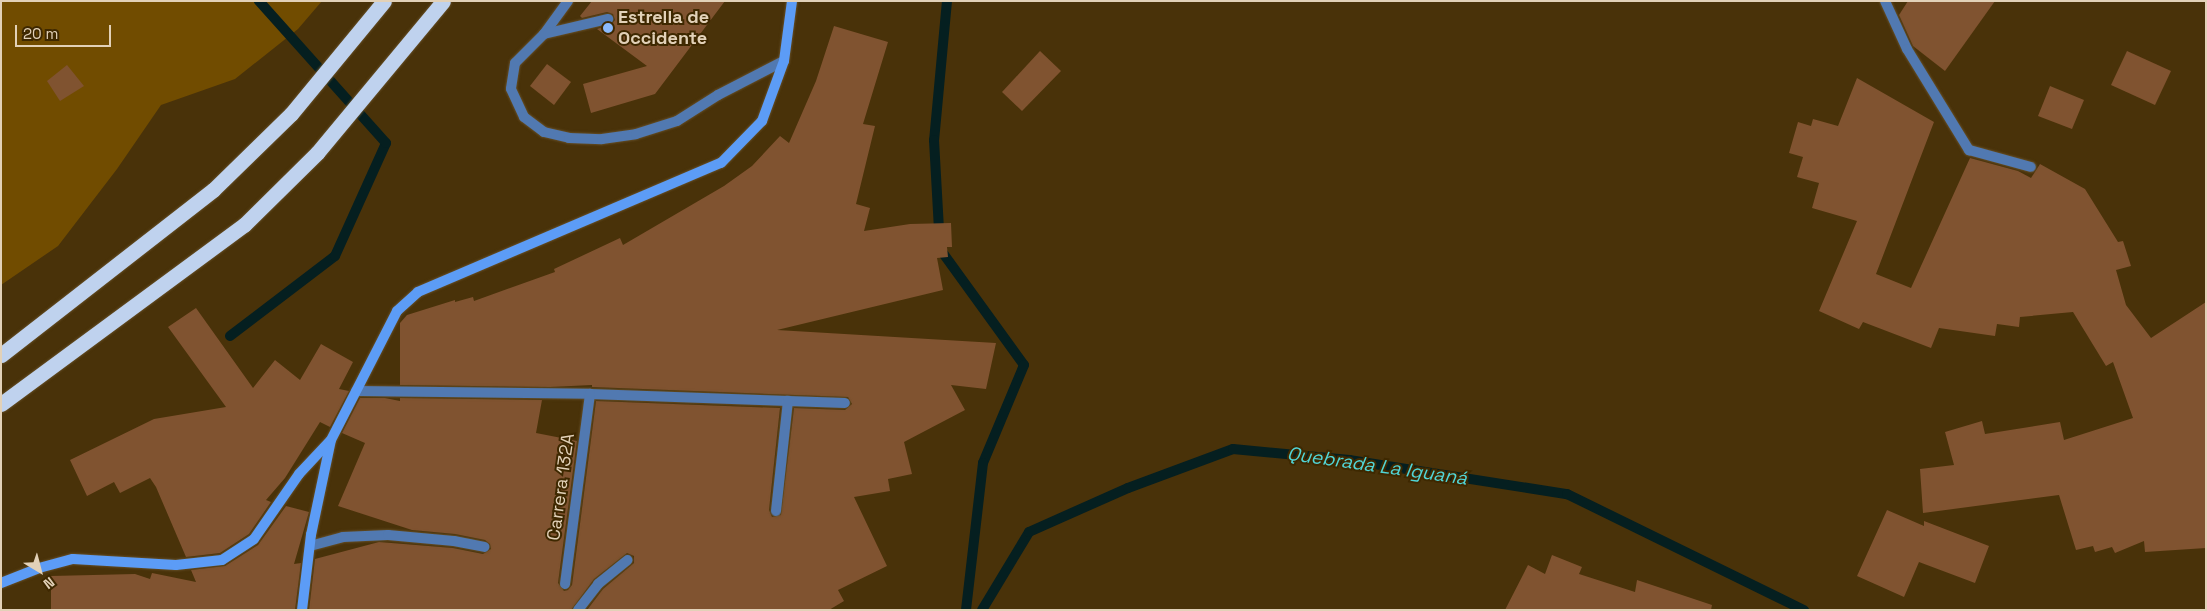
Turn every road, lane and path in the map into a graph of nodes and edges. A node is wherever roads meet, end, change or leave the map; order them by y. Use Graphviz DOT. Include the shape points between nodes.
graph roads {
  1 [pos="384,1"];
  2 [pos="442,1"];
  3 [pos="568,1"];
  4 [pos="792,1"];
  5 [pos="1885,1"];
  6 [pos="608,20"];
  7 [pos="544,34"];
  8 [pos="784,60"];
  9 [pos="2030,167"];
  10 [pos="1,355"];
  11 [pos="356,391"];
  12 [pos="590,394"];
  13 [pos="788,401"];
  14 [pos="845,403"];
  15 [pos="1,404"];
  16 [pos="331,440"];
  17 [pos="776,511"];
  18 [pos="310,546"];
  19 [pos="484,547"];
  20 [pos="628,560"];
  21 [pos="1,583"];
  22 [pos="565,584"];
  23 [pos="302,610"];
  24 [pos="578,610"];
  1 -- 10 [label="highway" via="290,114 213,190"];
  2 -- 15 [label="highway" via="318,153 244,225"];
  3 -- 7 [label="street"];
  4 -- 8 [label="street"];
  5 -- 9 [label="street" via="1907,49 1969,150"];
  6 -- 7 [label="street"];
  7 -- 8 [label="street" via="515,63 511,90 524,117 544,132 569,138 602,139 636,134 677,121"];
  8 -- 11 [label="street" via="762,120 721,163 418,292 397,311"];
  11 -- 12 [label="street"];
  11 -- 16 [label="street"];
  12 -- 13 [label="street"];
  12 -- 22 [label="street, Carrera 132A"];
  13 -- 14 [label="street"];
  13 -- 17 [label="street"];
  16 -- 18 [label="street"];
  16 -- 21 [label="street" via="299,474 254,539 222,560 176,565 73,559 38,568"];
  18 -- 19 [label="street" via="342,537 388,535"];
  18 -- 23 [label="street"];
  20 -- 24 [label="street" via="598,584"];
}
